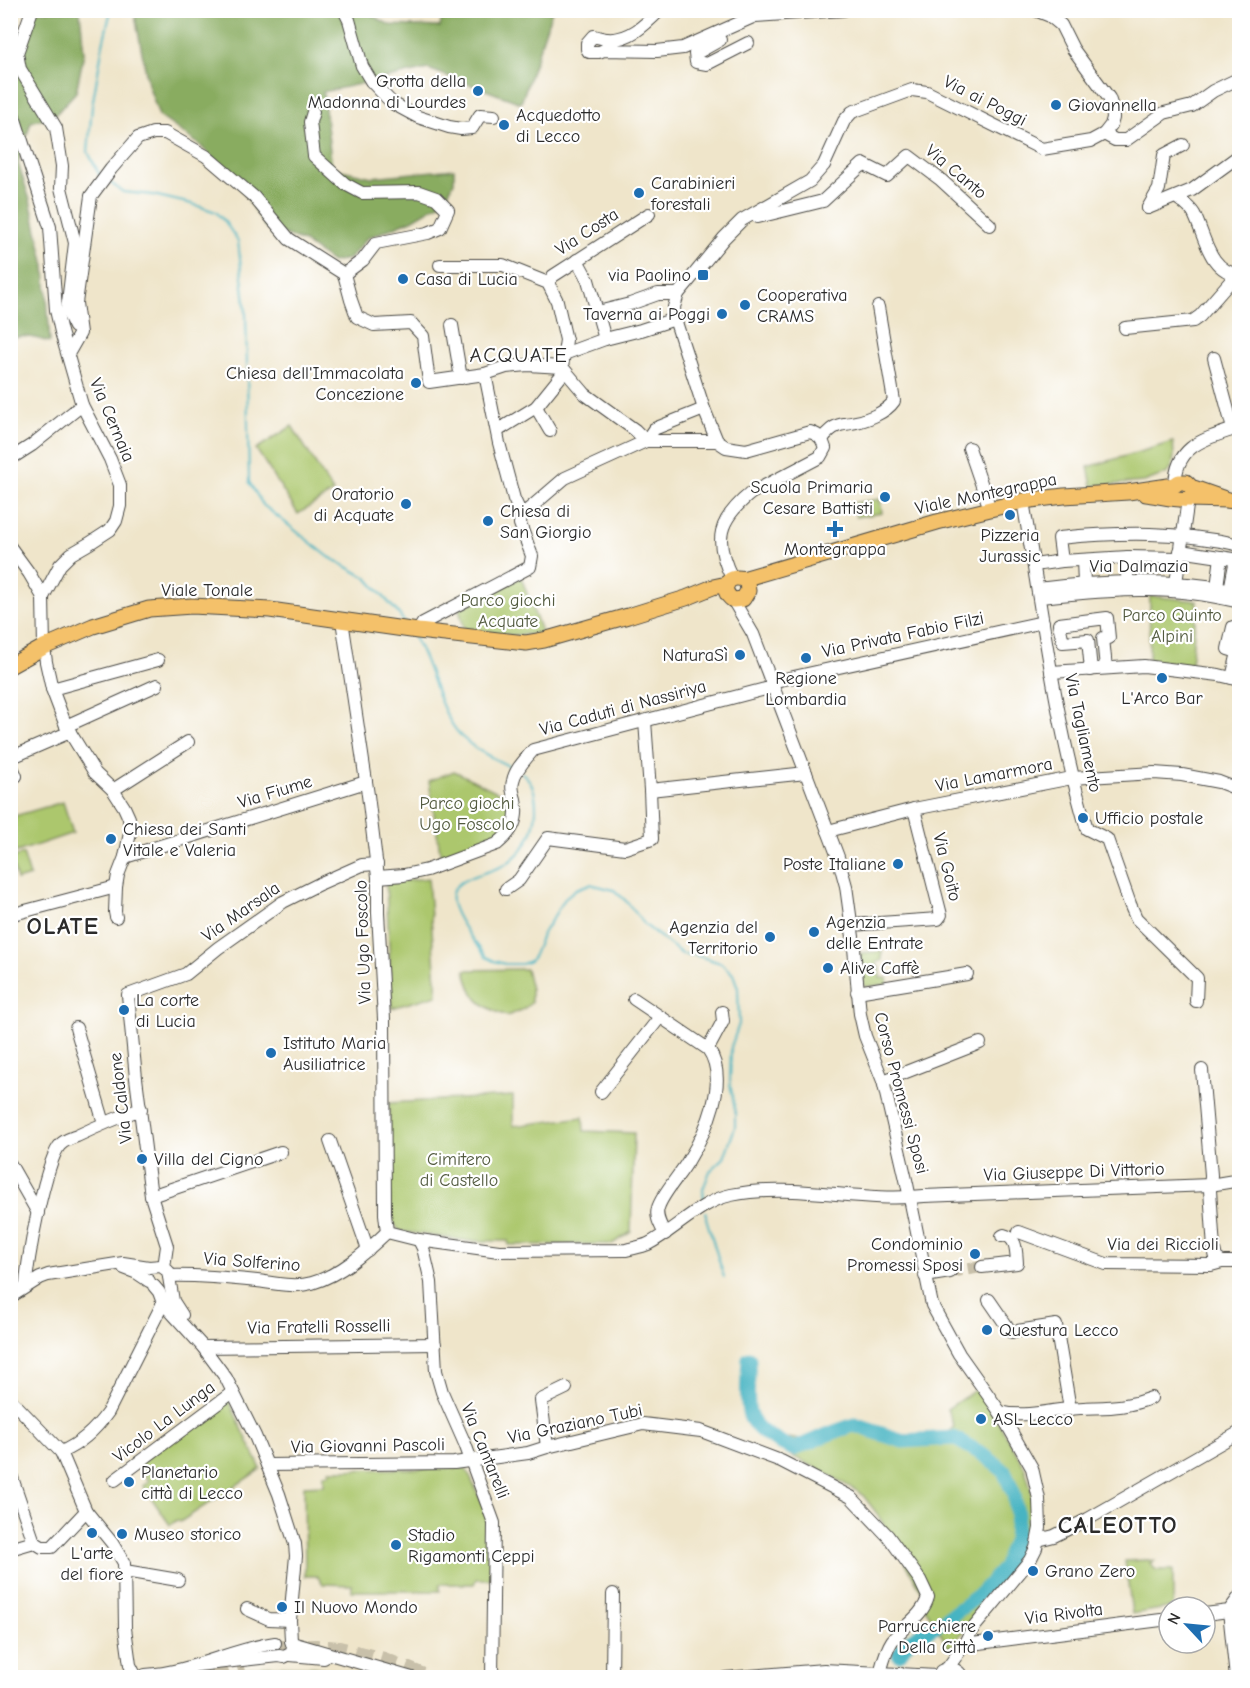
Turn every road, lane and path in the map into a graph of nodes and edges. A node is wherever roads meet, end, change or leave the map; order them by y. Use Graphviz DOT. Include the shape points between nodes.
graph roads {
  1 [pos="32,10"];
  2 [pos="344,10"];
  3 [pos="660,10"];
  4 [pos="844,10"];
  5 [pos="1035,10"];
  6 [pos="755,13"];
  7 [pos="743,21"];
  8 [pos="748,43"];
  9 [pos="10,56"];
  10 [pos="20,69"];
  11 [pos="1239,78"];
  12 [pos="10,104"];
  13 [pos="313,112"];
  14 [pos="494,116"];
  15 [pos="1104,134"];
  16 [pos="1183,144"];
  17 [pos="1239,155"];
  18 [pos="1176,197"];
  19 [pos="650,214"];
  20 [pos="742,220"];
  21 [pos="990,225"];
  22 [pos="577,260"];
  23 [pos="440,265"];
  24 [pos="344,273"];
  25 [pos="1238,275"];
  26 [pos="548,284"];
  27 [pos="678,294"];
  28 [pos="878,307"];
  29 [pos="598,312"];
  30 [pos="675,319"];
  31 [pos="452,325"];
  32 [pos="1125,328"];
  33 [pos="80,333"];
  34 [pos="605,339"];
  35 [pos="68,354"];
  36 [pos="564,354"];
  37 [pos="1214,358"];
  38 [pos="564,369"];
  39 [pos="485,374"];
  40 [pos="461,378"];
  41 [pos="82,405"];
  42 [pos="536,407"];
  43 [pos="704,409"];
  44 [pos="1236,428"];
  45 [pos="497,431"];
  46 [pos="550,431"];
  47 [pos="822,439"];
  48 [pos="646,441"];
  49 [pos="717,441"];
  50 [pos="969,448"];
  51 [pos="10,459"];
  52 [pos="1183,490"];
  53 [pos="1023,501"];
  54 [pos="1234,501"];
  55 [pos="990,509"];
  56 [pos="519,510"];
  57 [pos="1182,532"];
  58 [pos="1239,544"];
  59 [pos="10,547"];
  60 [pos="1179,555"];
  61 [pos="1128,557"];
  62 [pos="1221,557"];
  63 [pos="1238,559"];
  64 [pos="1083,560"];
  65 [pos="1062,561"];
  66 [pos="1034,565"];
  67 [pos="1127,581"];
  68 [pos="1084,583"];
  69 [pos="1175,587"];
  70 [pos="1216,587"];
  71 [pos="735,588"];
  72 [pos="1235,591"];
  73 [pos="1039,593"];
  74 [pos="43,597"];
  75 [pos="1239,602"];
  76 [pos="342,620"];
  77 [pos="1043,622"];
  78 [pos="1239,628"];
  79 [pos="416,631"];
  80 [pos="44,647"];
  81 [pos="158,660"];
  82 [pos="10,666"];
  83 [pos="1106,668"];
  84 [pos="1091,669"];
  85 [pos="1051,672"];
  86 [pos="1236,679"];
  87 [pos="772,684"];
  88 [pos="157,685"];
  89 [pos="52,689"];
  90 [pos="645,721"];
  91 [pos="68,729"];
  92 [pos="188,742"];
  93 [pos="10,758"];
  94 [pos="10,763"];
  95 [pos="806,773"];
  96 [pos="16,776"];
  97 [pos="1072,778"];
  98 [pos="366,782"];
  99 [pos="113,790"];
  100 [pos="650,790"];
  101 [pos="1239,790"];
  102 [pos="914,809"];
  103 [pos="828,831"];
  104 [pos="125,857"];
  105 [pos="377,864"];
  106 [pos="378,877"];
  107 [pos="116,887"];
  108 [pos="506,889"];
  109 [pos="10,915"];
  110 [pos="116,917"];
  111 [pos="851,925"];
  112 [pos="967,974"];
  113 [pos="857,993"];
  114 [pos="128,995"];
  115 [pos="634,999"];
  116 [pos="1196,1001"];
  117 [pos="722,1012"];
  118 [pos="660,1017"];
  119 [pos="76,1028"];
  120 [pos="980,1043"];
  121 [pos="708,1049"];
  122 [pos="1202,1070"];
  123 [pos="883,1081"];
  124 [pos="601,1092"];
  125 [pos="141,1109"];
  126 [pos="104,1123"];
  127 [pos="330,1141"];
  128 [pos="281,1152"];
  129 [pos="10,1164"];
  130 [pos="1239,1180"];
  131 [pos="1210,1185"];
  132 [pos="151,1196"];
  133 [pos="909,1197"];
  134 [pos="38,1214"];
  135 [pos="387,1232"];
  136 [pos="1019,1232"];
  137 [pos="665,1234"];
  138 [pos="1002,1236"];
  139 [pos="419,1240"];
  140 [pos="368,1250"];
  141 [pos="1222,1262"];
  142 [pos="1239,1262"];
  143 [pos="111,1265"];
  144 [pos="982,1267"];
  145 [pos="164,1272"];
  146 [pos="946,1276"];
  147 [pos="926,1279"];
  148 [pos="152,1284"];
  149 [pos="26,1286"];
  150 [pos="10,1297"];
  151 [pos="989,1300"];
  152 [pos="163,1303"];
  153 [pos="435,1344"];
  154 [pos="202,1345"];
  155 [pos="566,1388"];
  156 [pos="233,1392"];
  157 [pos="1151,1398"];
  158 [pos="10,1399"];
  159 [pos="1070,1409"];
  160 [pos="1000,1412"];
  161 [pos="1239,1432"];
  162 [pos="547,1447"];
  163 [pos="61,1452"];
  164 [pos="470,1460"];
  165 [pos="267,1465"];
  166 [pos="10,1472"];
  167 [pos="115,1480"];
  168 [pos="86,1510"];
  169 [pos="1038,1540"];
  170 [pos="34,1542"];
  171 [pos="10,1550"];
  172 [pos="125,1571"];
  173 [pos="178,1580"];
  174 [pos="613,1594"];
  175 [pos="1239,1596"];
  176 [pos="247,1609"];
  177 [pos="1229,1611"];
  178 [pos="1217,1612"];
  179 [pos="290,1620"];
  180 [pos="1157,1621"];
  181 [pos="964,1645"];
  182 [pos="285,1646"];
  183 [pos="947,1669"];
  184 [pos="178,1670"];
  185 [pos="880,1673"];
  186 [pos="140,1676"];
  187 [pos="962,1676"];
  188 [pos="163,1677"];
  189 [pos="412,1677"];
  190 [pos="492,1677"];
  191 [pos="612,1677"];
  192 [pos="725,1677"];
  193 [pos="745,1677"];
  194 [pos="935,1677"];
  195 [pos="1236,1677"];
  1 -- 10 [label="street" via="17,53"];
  2 -- 14 [label="street" via="362,66 392,102 418,117 461,129 472,128 480,115"];
  3 -- 7 [label="street" via="630,35 618,39 593,36 586,43 587,49 594,53 683,48"];
  4 -- 6 [label="street"];
  5 -- 15 [label="street" via="1061,26 1109,98 1113,118"];
  6 -- 7 [label="street"];
  7 -- 8 [label="street" via="735,33 695,54 696,62 707,64"];
  9 -- 10 [label="street"];
  10 -- 33 [label="street" via="56,128 61,188 75,243 67,311"];
  11 -- 15 [label="street" via="1192,106 1164,113 1126,140"];
  12 -- 35 [label="street, Via Cernaia" via="50,227 56,310"];
  13 -- 24 [label="street" via="310,122 314,156 345,184 362,193 419,192 436,198 448,210 440,228 376,243 363,260"];
  15 -- 20 [label="street, Via ai Poggi" via="1091,141 1041,149 927,92 912,90 852,112 843,121 824,165 810,181"];
  16 -- 18 [label="street" via="1164,154 1159,189 1148,208"];
  17 -- 18 [label="street" via="1192,190"];
  18 -- 25 [label="street" via="1193,211 1214,261 1227,273"];
  19 -- 22 [label="street, Via Costa"];
  20 -- 21 [label="street, Via Canto" via="824,201 863,164 887,176 909,156"];
  20 -- 27 [label="street, Via ai Poggi"];
  22 -- 26 [label="street, Via Costa"];
  22 -- 29 [label="street"];
  23 -- 26 [label="street" via="503,265"];
  24 -- 33 [label="street" via="290,239 254,197 206,156 165,133 153,133 138,138 91,196 76,303"];
  24 -- 40 [label="street" via="357,317 374,325 411,323 423,336 429,382"];
  25 -- 32 [label="street" via="1193,321"];
  26 -- 36 [label="street" via="564,330"];
  27 -- 29 [label="street" via="658,294"];
  27 -- 30 [label="street"];
  28 -- 47 [label="street" via="894,401 871,417 837,425"];
  29 -- 34 [label="street"];
  30 -- 34 [label="street"];
  30 -- 43 [label="street"];
  31 -- 40 [label="street"];
  33 -- 35 [label="street"];
  34 -- 36 [label="street"];
  35 -- 41 [label="street, Via Cernaia"];
  36 -- 38 [label="street"];
  37 -- 44 [label="street"];
  38 -- 39 [label="street" via="528,365"];
  38 -- 42 [label="street"];
  38 -- 48 [label="street" via="585,394"];
  39 -- 40 [label="street"];
  39 -- 45 [label="street"];
  41 -- 51 [label="street"];
  41 -- 74 [label="street, Via Cernaia" via="117,476 120,506 110,530 71,554 60,565"];
  42 -- 45 [label="street"];
  42 -- 46 [label="street"];
  43 -- 48 [label="street" via="654,429"];
  43 -- 49 [label="street"];
  44 -- 52 [label="street" via="1187,450 1176,475"];
  45 -- 56 [label="street"];
  47 -- 49 [label="street" via="810,432 746,450 726,447"];
  47 -- 71 [label="street, Corso Promessi Sposi" via="825,448 820,457 751,493 725,520 721,547"];
  48 -- 49 [label="street"];
  48 -- 56 [label="street" via="565,478 529,509"];
  50 -- 55 [label="street"];
  52 -- 53 [label="main road, Viale Montegrappa"];
  52 -- 54 [label="main road, Viale Montegrappa"];
  52 -- 57 [label="street"];
  53 -- 55 [label="main road, Viale Montegrappa"];
  53 -- 66 [label="street, Via Tagliamento"];
  55 -- 71 [label="main road, Viale Montegrappa" via="854,547"];
  56 -- 79 [label="street" via="532,556 530,567 423,623"];
  57 -- 58 [label="street"];
  57 -- 60 [label="street"];
  57 -- 65 [label="street" via="1059,538"];
  59 -- 74 [label="street"];
  60 -- 61 [label="street"];
  60 -- 62 [label="street"];
  60 -- 69 [label="street"];
  61 -- 64 [label="street"];
  61 -- 67 [label="street"];
  62 -- 63 [label="street"];
  62 -- 70 [label="street"];
  63 -- 72 [label="street"];
  64 -- 65 [label="street"];
  64 -- 68 [label="street"];
  65 -- 66 [label="street"];
  66 -- 73 [label="street, Via Tagliamento"];
  67 -- 68 [label="street, Via Dalmazia"];
  67 -- 69 [label="street, Via Dalmazia"];
  68 -- 73 [label="street, Via Dalmazia"];
  69 -- 70 [label="street, Via Dalmazia"];
  69 -- 73 [label="street, Via Dalmazia"];
  69 -- 75 [label="street, Via Dalmazia"];
  70 -- 72 [label="street, Via Dalmazia"];
  71 -- 79 [label="main road, Viale Montegrappa" via="526,643"];
  71 -- 87 [label="street, Corso Promessi Sposi" via="747,608"];
  73 -- 77 [label="street, Via Tagliamento"];
  74 -- 80 [label="street, Via Cernaia"];
  76 -- 79 [label="main road, Viale Montegrappa"];
  76 -- 80 [label="main road, Viale Tonale" via="241,608 149,609 93,626"];
  76 -- 98 [label="street, Via Ugo Foscolo"];
  77 -- 85 [label="street, Via Tagliamento"];
  77 -- 87 [label="street, Via Privata Fabio Filzi"];
  78 -- 86 [label="street" via="1233,627 1228,649 1238,652"];
  80 -- 82 [label="main road, Viale Tonale"];
  80 -- 89 [label="street"];
  81 -- 89 [label="street"];
  83 -- 84 [label="street"];
  83 -- 84 [label="street" via="1103,638 1109,638 1107,618 1059,624 1063,642 1088,640"];
  83 -- 86 [label="street" via="1144,666"];
  84 -- 85 [label="street"];
  85 -- 97 [label="street, Via Tagliamento"];
  87 -- 90 [label="street, Via Caduti di Nassiriya"];
  87 -- 95 [label="street, Corso Promessi Sposi"];
  88 -- 91 [label="street"];
  89 -- 91 [label="street"];
  90 -- 100 [label="street"];
  90 -- 106 [label="street, Via Caduti di Nassiriya" via="533,750 513,778 517,814 505,837 427,870"];
  91 -- 93 [label="street"];
  91 -- 99 [label="street" via="95,773"];
  92 -- 99 [label="street"];
  94 -- 96 [label="street"];
  95 -- 100 [label="street"];
  95 -- 103 [label="street, Corso Promessi Sposi"];
  97 -- 101 [label="street, Via Lamarmora" via="1182,775"];
  97 -- 102 [label="street, Via Lamarmora"];
  97 -- 116 [label="street, Via Tagliamento" via="1087,829 1107,839 1136,918 1197,978"];
  98 -- 104 [label="street, Via Fiume"];
  98 -- 105 [label="street, Via Ugo Foscolo"];
  99 -- 104 [label="street" via="129,818"];
  100 -- 108 [label="street" via="652,839 625,848 548,838 519,880"];
  102 -- 103 [label="street, Via Lamarmora"];
  102 -- 111 [label="street, Via Goito" via="941,915 938,919"];
  103 -- 111 [label="street, Corso Promessi Sposi" via="846,886"];
  104 -- 107 [label="street"];
  105 -- 106 [label="street, Via Ugo Foscolo"];
  105 -- 114 [label="street, Via Marsala" via="362,865 283,902 186,974"];
  106 -- 135 [label="street, Via Ugo Foscolo"];
  107 -- 109 [label="street"];
  107 -- 110 [label="street"];
  111 -- 113 [label="street, Corso Promessi Sposi"];
  112 -- 113 [label="street"];
  113 -- 123 [label="street, Corso Promessi Sposi" via="865,1036"];
  114 -- 125 [label="street, Via Caldone"];
  115 -- 118 [label="street"];
  117 -- 121 [label="street" via="723,1021"];
  118 -- 121 [label="street"];
  118 -- 124 [label="street"];
  119 -- 126 [label="street"];
  120 -- 123 [label="street"];
  121 -- 137 [label="street" via="714,1057 717,1090 702,1136 657,1209"];
  122 -- 131 [label="street"];
  123 -- 133 [label="street, Corso Promessi Sposi"];
  125 -- 126 [label="street"];
  125 -- 132 [label="street, Via Caldone"];
  126 -- 134 [label="street" via="61,1144 52,1156"];
  127 -- 140 [label="street"];
  128 -- 132 [label="street"];
  129 -- 134 [label="street"];
  130 -- 131 [label="street, Via Giuseppe Di Vittorio"];
  131 -- 133 [label="street, Via Giuseppe Di Vittorio"];
  131 -- 141 [label="street" via="1214,1249 1216,1258"];
  132 -- 145 [label="street, Via Caldone" via="167,1246"];
  133 -- 137 [label="street, Via Giuseppe Di Vittorio" via="787,1190 732,1195 718,1198"];
  133 -- 147 [label="street, Corso Promessi Sposi"];
  134 -- 149 [label="street"];
  135 -- 139 [label="street"];
  135 -- 140 [label="street, Via Solferino"];
  136 -- 141 [label="street, Via dei Riccioli" via="1107,1264"];
  137 -- 139 [label="street" via="626,1250 499,1251"];
  138 -- 144 [label="street" via="1009,1235 1015,1242 1017,1263"];
  139 -- 153 [label="street, Via Cantarelli" via="431,1282"];
  140 -- 145 [label="street, Via Solferino" via="331,1275 292,1285"];
  141 -- 142 [label="street, Via dei Riccioli"];
  143 -- 145 [label="street, Via Solferino" via="123,1263"];
  143 -- 148 [label="street" via="134,1271"];
  143 -- 149 [label="street, Via Solferino" via="48,1275"];
  145 -- 148 [label="street" via="165,1285"];
  145 -- 148 [label="street" via="149,1272"];
  145 -- 154 [label="street" via="173,1301"];
  146 -- 147 [label="street"];
  147 -- 160 [label="street, Corso Promessi Sposi" via="939,1319"];
  148 -- 152 [label="street"];
  149 -- 150 [label="street, Via Solferino"];
  151 -- 159 [label="street" via="1011,1332 1056,1325"];
  152 -- 154 [label="street"];
  152 -- 163 [label="street" via="98,1427"];
  153 -- 154 [label="street, Via Fratelli Rosselli"];
  153 -- 164 [label="street, Via Cantarelli" via="442,1392"];
  154 -- 156 [label="street"];
  155 -- 162 [label="street" via="541,1400"];
  156 -- 165 [label="street"];
  156 -- 167 [label="street, Vicolo La Lunga"];
  157 -- 159 [label="street" via="1116,1408"];
  158 -- 163 [label="street"];
  159 -- 160 [label="street" via="1016,1416"];
  160 -- 169 [label="street, Corso Promessi Sposi" via="1032,1468 1039,1499"];
  161 -- 169 [label="street" via="1088,1519"];
  162 -- 164 [label="street, Via Graziano Tubi"];
  162 -- 185 [label="street, Via Graziano Tubi" via="643,1424 701,1431 781,1461 851,1497 888,1536 928,1597 924,1607 892,1641"];
  163 -- 168 [label="street"];
  164 -- 165 [label="street, Via Giovanni Pascoli"];
  164 -- 190 [label="street, Via Cantarelli" via="494,1523"];
  165 -- 179 [label="street" via="295,1544"];
  166 -- 170 [label="street"];
  168 -- 170 [label="street" via="52,1547"];
  168 -- 172 [label="street" via="112,1543"];
  169 -- 181 [label="street, Corso Promessi Sposi" via="1030,1560 970,1631"];
  170 -- 171 [label="street"];
  172 -- 173 [label="street"];
  172 -- 186 [label="street" via="125,1628 130,1665"];
  174 -- 191 [label="street"];
  175 -- 177 [label="street"];
  176 -- 179 [label="street" via="269,1619"];
  177 -- 178 [label="street"];
  177 -- 195 [label="street"];
  179 -- 182 [label="street"];
  180 -- 181 [label="street, Via Rivolta"];
  181 -- 183 [label="street, Corso Promessi Sposi"];
  181 -- 187 [label="street, Corso Promessi Sposi"];
  182 -- 184 [label="street"];
  182 -- 189 [label="street"];
  183 -- 187 [label="street" via="957,1670"];
  183 -- 194 [label="street"];
  184 -- 186 [label="street"];
  184 -- 188 [label="street"];
  185 -- 193 [label="street" via="824,1670"];
  185 -- 194 [label="street"];
  192 -- 193 [label="street"];
}
